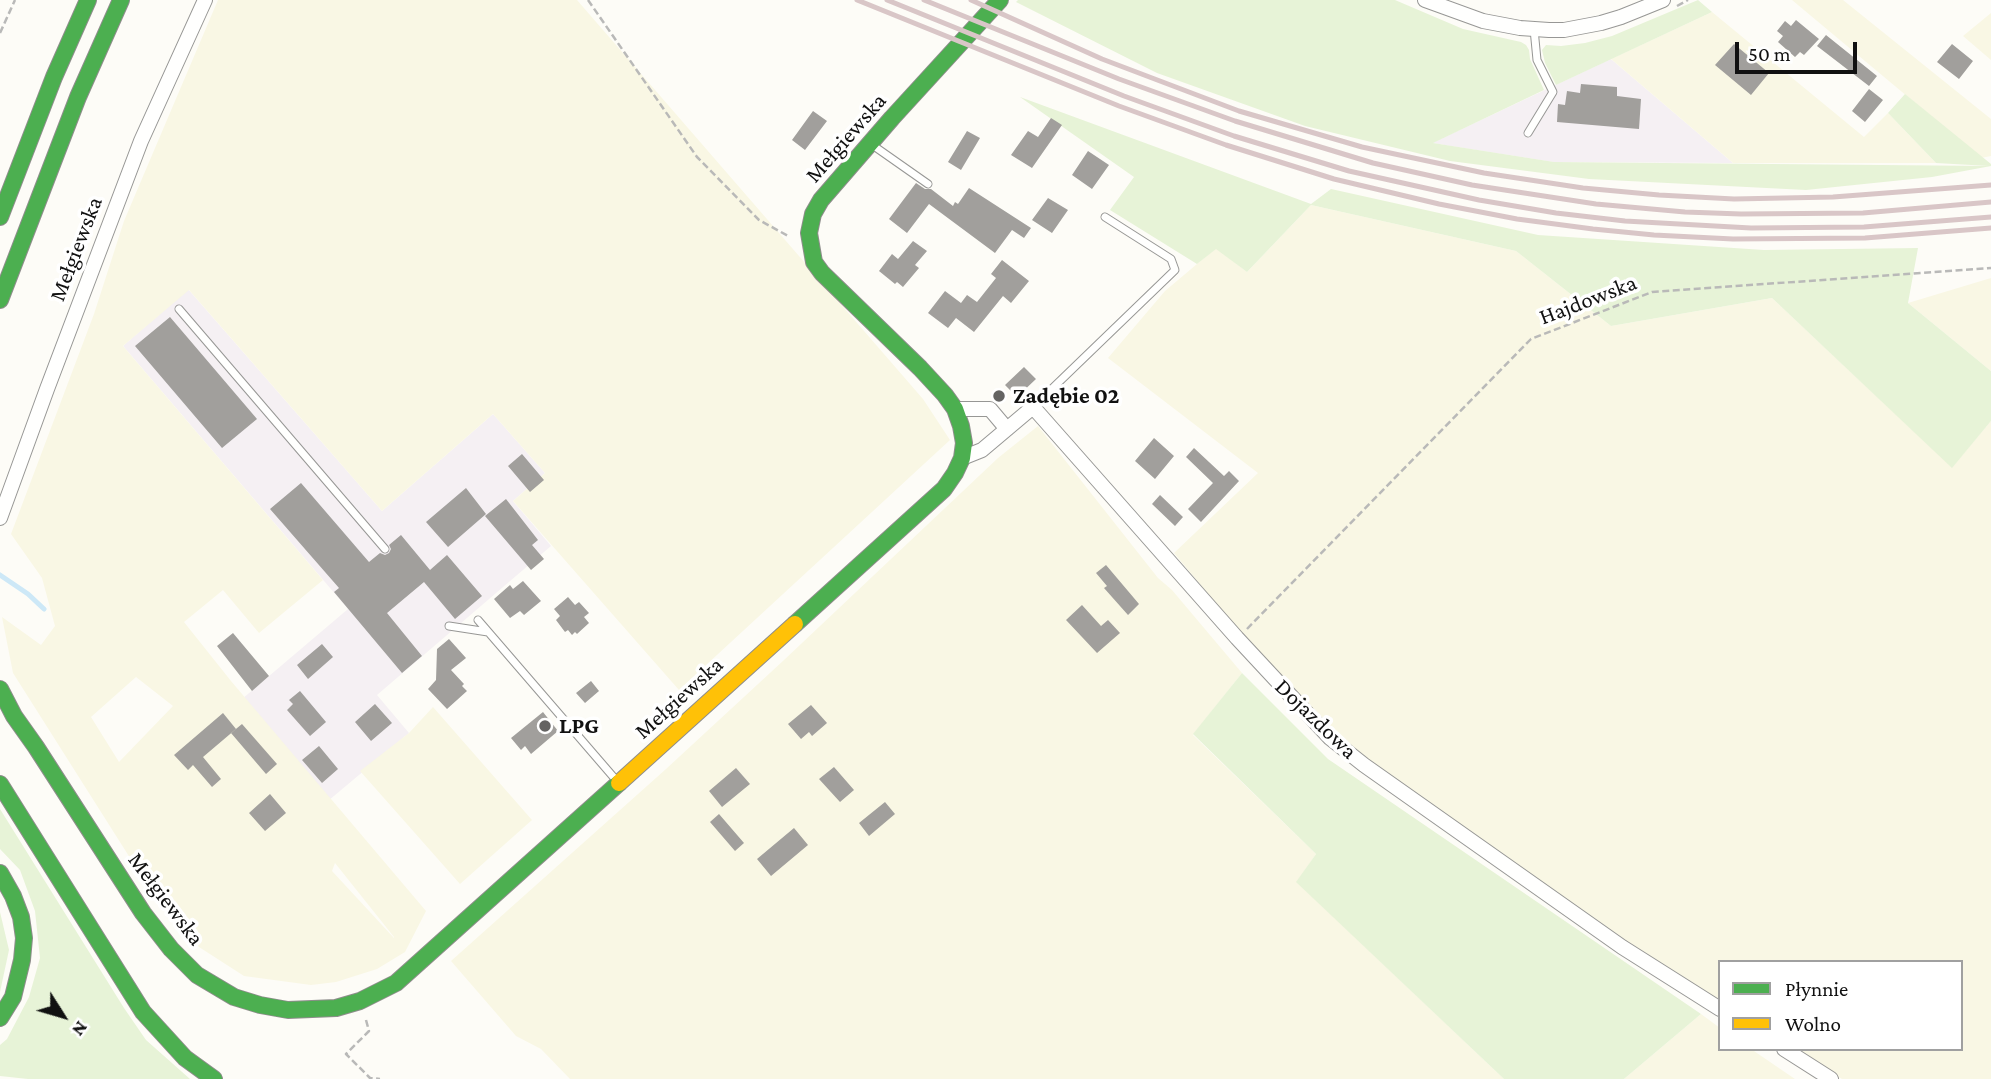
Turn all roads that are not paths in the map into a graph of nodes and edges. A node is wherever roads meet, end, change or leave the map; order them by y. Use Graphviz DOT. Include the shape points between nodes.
graph roads {
  1 [pos="88,0"];
  2 [pos="121,0"];
  3 [pos="205,0"];
  4 [pos="1000,0"];
  5 [pos="1425,0"];
  6 [pos="1663,0"];
  7 [pos="1534,29"];
  8 [pos="1528,133"];
  9 [pos="871,143"];
  10 [pos="928,184"];
  11 [pos="0,217"];
  12 [pos="1105,217"];
  13 [pos="0,300"];
  14 [pos="179,309"];
  15 [pos="1033,407"];
  16 [pos="955,409"];
  17 [pos="1006,428"];
  18 [pos="962,458"];
  19 [pos="0,518"];
  20 [pos="385,549"];
  21 [pos="478,620"];
  22 [pos="449,626"];
  23 [pos="488,632"];
  24 [pos="0,689"];
  25 [pos="619,783"];
  26 [pos="0,784"];
  27 [pos="0,873"];
  28 [pos="1718,1008"];
  29 [pos="0,1017"];
  30 [pos="1787,1051"];
  31 [pos="214,1079"];
  32 [pos="1830,1079"];
  1 -- 11 [label="main road"];
  2 -- 13 [label="main road"];
  3 -- 19 [label="street, Mełgiewska" via="141,141"];
  4 -- 9 [label="main road, Mełgiewska"];
  5 -- 7 [label="street" via="1483,21"];
  6 -- 7 [label="street" via="1601,23 1564,30"];
  7 -- 8 [label="lane" via="1537,60 1553,92"];
  9 -- 10 [label="lane"];
  9 -- 16 [label="main road, Mełgiewska" via="813,214 809,240 814,262"];
  12 -- 15 [label="lane" via="1171,259 1175,270"];
  14 -- 20 [label="lane"];
  15 -- 17 [label="street"];
  15 -- 28 [label="street, Dojazdowa" via="1330,738 1622,947"];
  16 -- 17 [label="street" via="990,409"];
  16 -- 18 [label="main road" via="964,443"];
  17 -- 18 [label="street" via="982,450"];
  18 -- 25 [label="main road, Mełgiewska" via="944,489"];
  21 -- 23 [label="lane"];
  22 -- 23 [label="lane"];
  23 -- 25 [label="lane"];
  24 -- 25 [label="main road, Mełgiewska" via="143,913 171,949 197,975 234,997 288,1010 336,1008 396,983"];
  26 -- 31 [label="main road" via="143,1012 185,1058"];
  27 -- 29 [label="main road" via="21,917 24,938 13,997"];
  30 -- 32 [label="street"];
}
